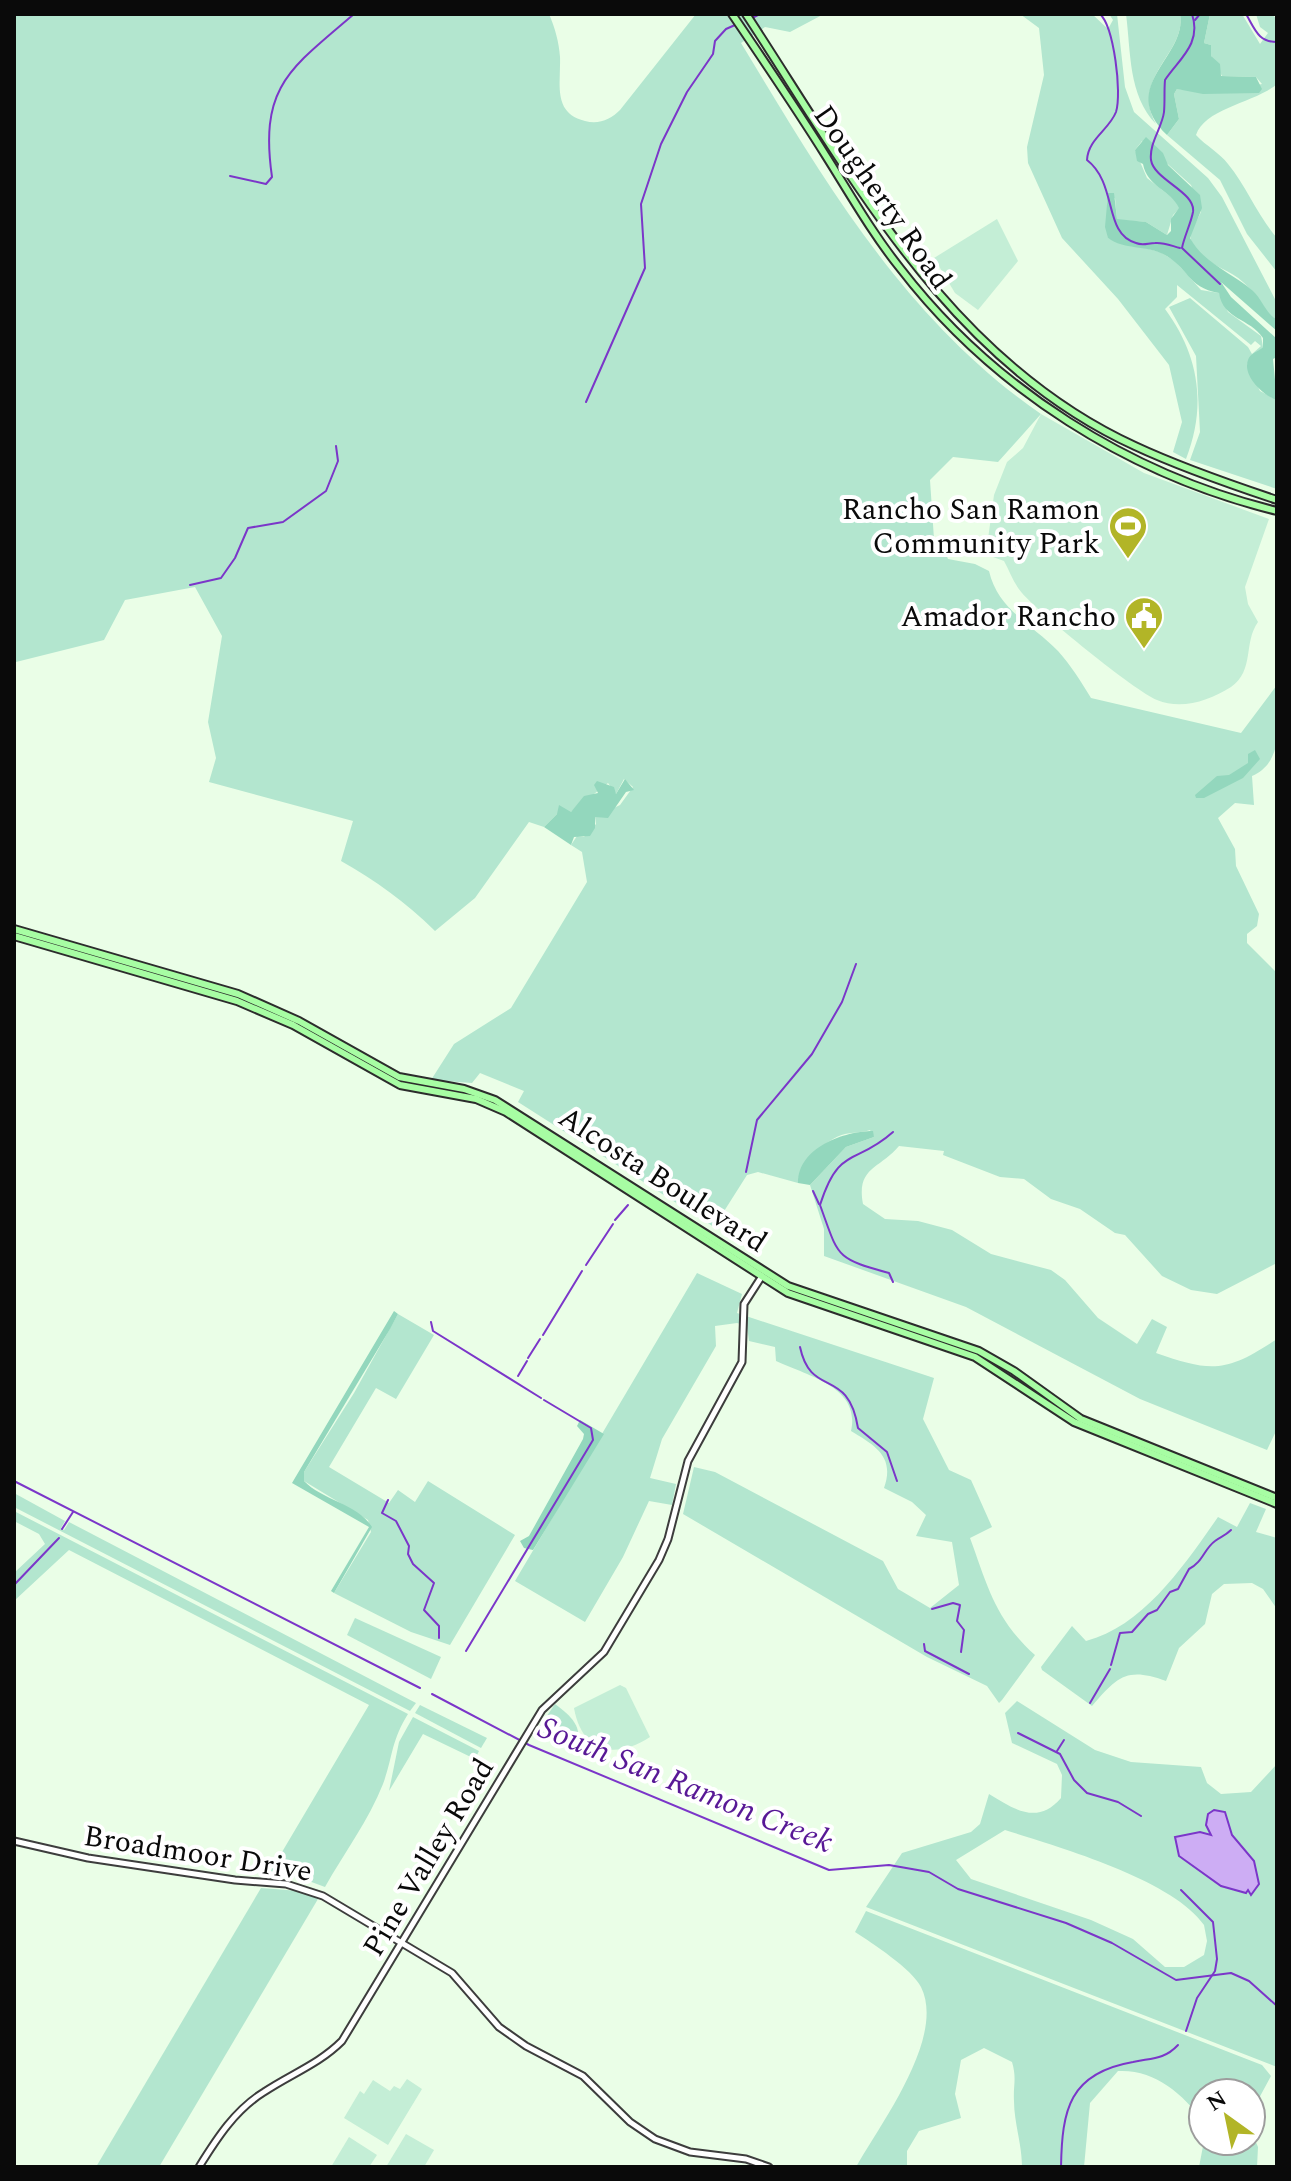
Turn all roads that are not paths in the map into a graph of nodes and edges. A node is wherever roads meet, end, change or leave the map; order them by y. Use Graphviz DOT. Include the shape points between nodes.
graph roads {
  1 [pos="732,14"];
  2 [pos="746,14"];
  3 [pos="1277,500"];
  4 [pos="1277,511"];
  5 [pos="14,929"];
  6 [pos="14,936"];
  7 [pos="387,1075"];
  8 [pos="762,1276"];
  9 [pos="1277,1498"];
  10 [pos="1277,1504"];
  11 [pos="14,1841"];
  12 [pos="402,1943"];
  13 [pos="199,2167"];
  14 [pos="769,2167"];
  1 -- 4 [label="main road, Dougherty Road" via="885,249 924,299 980,355 1070,424 1119,451 1187,482"];
  2 -- 3 [label="main road, Dougherty Road" via="897,244 977,336 1046,392 1118,437"];
  5 -- 7 [label="main road, Alcosta Boulevard" via="238,994 299,1021"];
  6 -- 7 [label="main road, Alcosta Boulevard" via="237,1001"];
  7 -- 8 [label="main road, Alcosta Boulevard" via="413,1089 476,1099 506,1112"];
  7 -- 9 [label="main road, Alcosta Boulevard" via="495,1100 788,1286 979,1351 1081,1419"];
  8 -- 10 [label="main road, Alcosta Boulevard" via="788,1293 975,1357 1074,1422"];
  8 -- 12 [label="street, Pine Valley Road" via="744,1304 742,1362 688,1461 659,1560 604,1652 542,1710"];
  11 -- 12 [label="street, Broadmoor Drive" via="88,1858 306,1889"];
  12 -- 13 [label="street, Pine Valley Road" via="342,2041 239,2111"];
  12 -- 14 [label="street, Broadmoor Drive" via="452,1973 511,2036 571,2067 655,2139 690,2152"];
}
